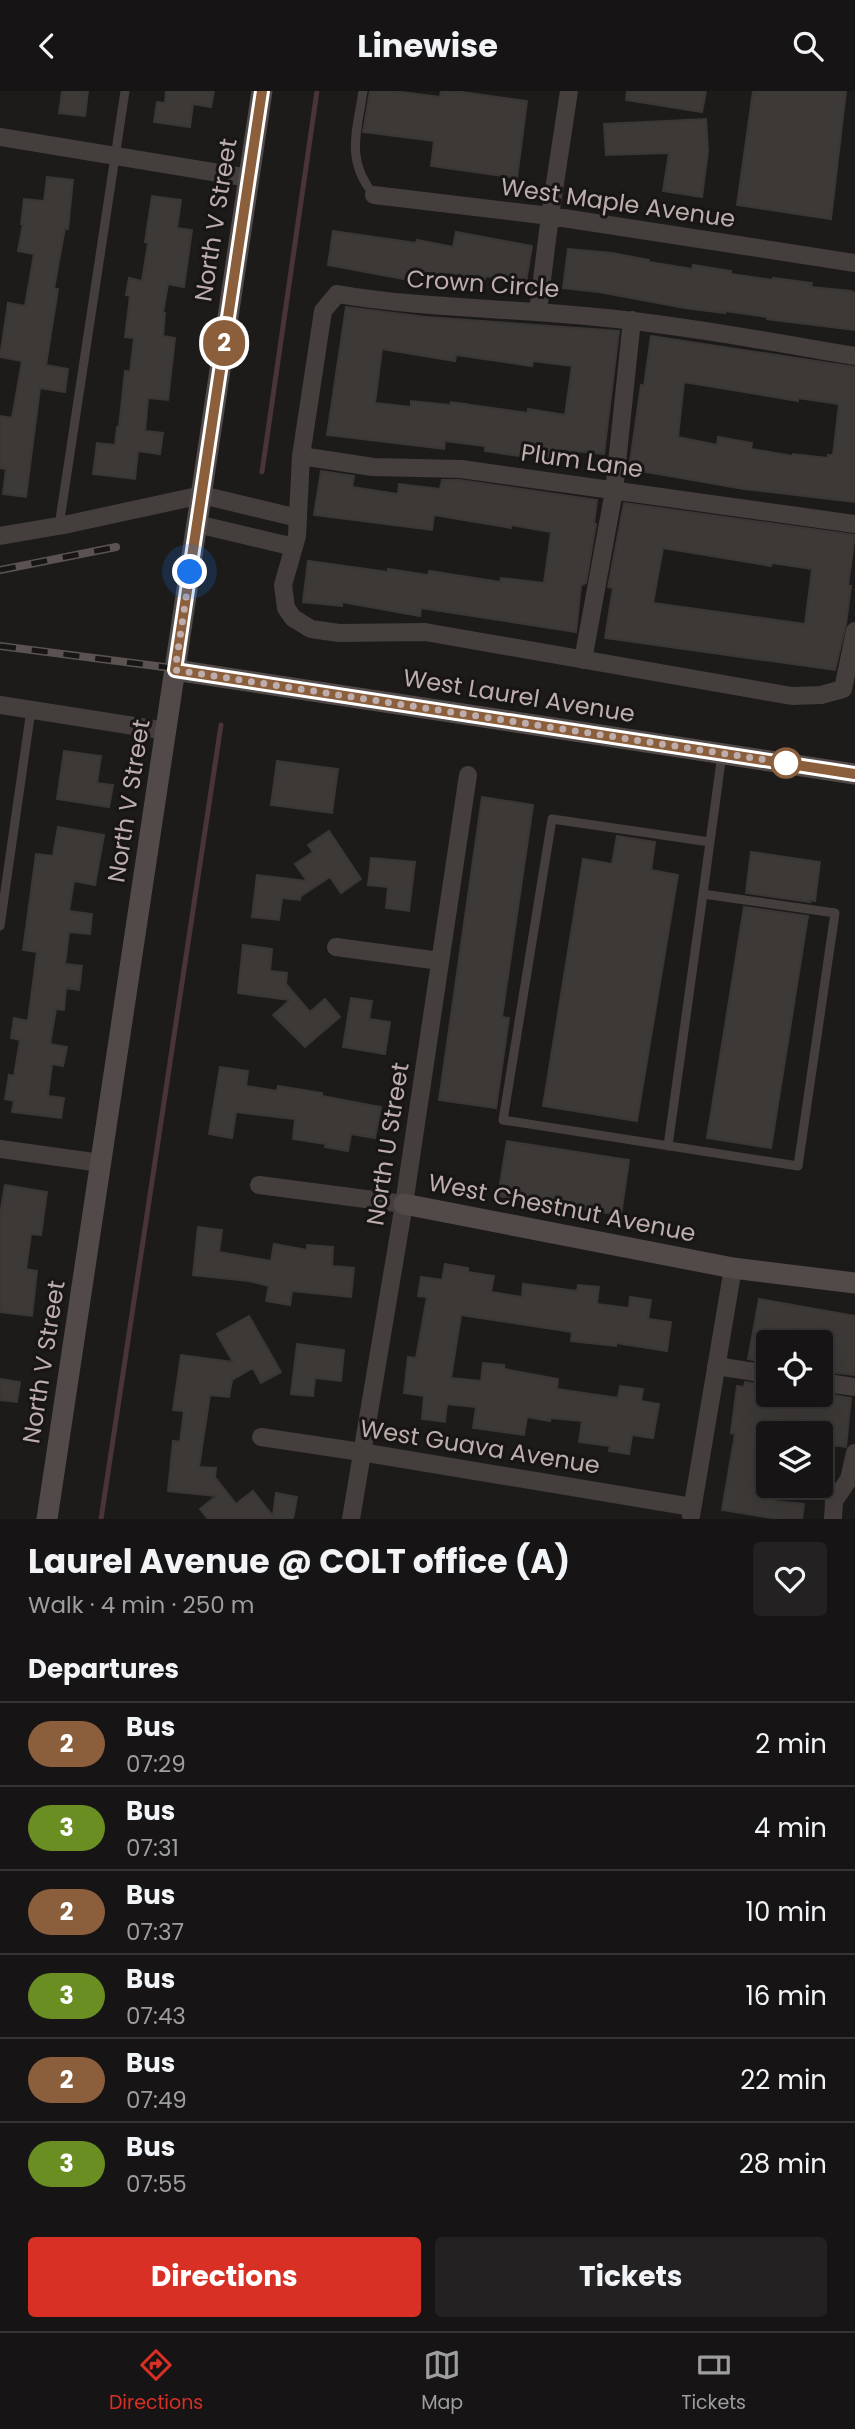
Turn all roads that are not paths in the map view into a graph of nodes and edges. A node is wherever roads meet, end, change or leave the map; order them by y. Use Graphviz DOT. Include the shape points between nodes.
graph roads {
  1 [pos="125,91"];
  2 [pos="262,91"];
  3 [pos="363,91"];
  4 [pos="569,91"];
  5 [pos="0,137"];
  6 [pos="116,156"];
  7 [pos="249,178"];
  8 [pos="374,195"];
  9 [pos="550,216"];
  10 [pos="855,264"];
  11 [pos="538,311"];
  12 [pos="632,320"];
  13 [pos="855,356"];
  14 [pos="301,456"];
  15 [pos="614,491"];
  16 [pos="202,495"];
  17 [pos="298,518"];
  18 [pos="197,524"];
  19 [pos="855,524"];
  20 [pos="59,526"];
  21 [pos="0,536"];
  22 [pos="294,547"];
  23 [pos="855,631"];
  24 [pos="583,660"];
  25 [pos="175,670"];
  26 [pos="0,705"];
  27 [pos="31,709"];
  28 [pos="166,731"];
  29 [pos="722,754"];
  30 [pos="855,774"];
  31 [pos="468,775"];
  32 [pos="710,842"];
  33 [pos="703,894"];
  34 [pos="0,926"];
  35 [pos="336,947"];
  36 [pos="440,961"];
  37 [pos="668,1146"];
  38 [pos="0,1149"];
  39 [pos="101,1163"];
  40 [pos="259,1185"];
  41 [pos="404,1204"];
  42 [pos="733,1268"];
  43 [pos="855,1283"];
  44 [pos="716,1366"];
  45 [pos="756,1372"];
  46 [pos="833,1384"];
  47 [pos="855,1387"];
  48 [pos="261,1437"];
  49 [pos="361,1452"];
  50 [pos="855,1453"];
  51 [pos="691,1513"];
  52 [pos="47,1519"];
  53 [pos="351,1519"];
  54 [pos="833,1519"];
  1 -- 6 [label="lane"];
  2 -- 7 [label="street, North V Street"];
  3 -- 8 [label="lane" via="355,147 361,179"];
  4 -- 9 [label="street"];
  5 -- 6 [label="street"];
  6 -- 7 [label="street"];
  6 -- 20 [label="lane"];
  7 -- 16 [label="street, North V Street"];
  8 -- 9 [label="street, West Maple Avenue"];
  9 -- 10 [label="street, West Maple Avenue"];
  9 -- 11 [label="street"];
  11 -- 12 [label="street, Crown Circle"];
  11 -- 14 [label="street, Crown Circle" via="378,301 337,294 323,311"];
  12 -- 13 [label="street, Crown Circle"];
  12 -- 15 [label="street"];
  14 -- 15 [label="street, Plum Lane" via="373,467 461,469"];
  14 -- 17 [label="street, Crown Circle"];
  15 -- 19 [label="street, Plum Lane"];
  15 -- 24 [label="street"];
  16 -- 17 [label="street"];
  16 -- 18 [label="street, North V Street"];
  16 -- 20 [label="street"];
  17 -- 22 [label="street, Crown Circle"];
  18 -- 22 [label="street"];
  18 -- 25 [label="street, North V Street"];
  20 -- 21 [label="street"];
  22 -- 24 [label="street, Crown Circle" via="283,585 286,608 311,629 425,632"];
  23 -- 24 [label="street, Crown Circle" via="843,689 821,695 792,696"];
  25 -- 28 [label="street, North V Street"];
  25 -- 29 [label="street, West Laurel Avenue"];
  26 -- 27 [label="street"];
  27 -- 28 [label="street"];
  27 -- 34 [label="lane"];
  28 -- 39 [label="street, North V Street"];
  29 -- 30 [label="street, West Laurel Avenue"];
  29 -- 32 [label="lane"];
  31 -- 36 [label="street, North U Street"];
  32 -- 33 [label="lane"];
  32 -- 37 [label="lane" via="552,819 503,1120"];
  33 -- 37 [label="lane"];
  33 -- 37 [label="lane" via="835,913 798,1166"];
  35 -- 36 [label="street"];
  36 -- 41 [label="street, North U Street"];
  38 -- 39 [label="street"];
  39 -- 52 [label="street, North V Street"];
  40 -- 41 [label="street, West Chestnut Avenue"];
  41 -- 42 [label="street, West Chestnut Avenue"];
  41 -- 49 [label="street, North U Street"];
  42 -- 43 [label="street, West Chestnut Avenue"];
  42 -- 44 [label="street"];
  44 -- 45 [label="street"];
  44 -- 51 [label="street"];
  46 -- 47 [label="street"];
  48 -- 49 [label="street, West Guava Avenue"];
  49 -- 51 [label="street, West Guava Avenue"];
  49 -- 53 [label="street, North U Street"];
  50 -- 54 [label="street" via="849,1479 834,1501"];
}
